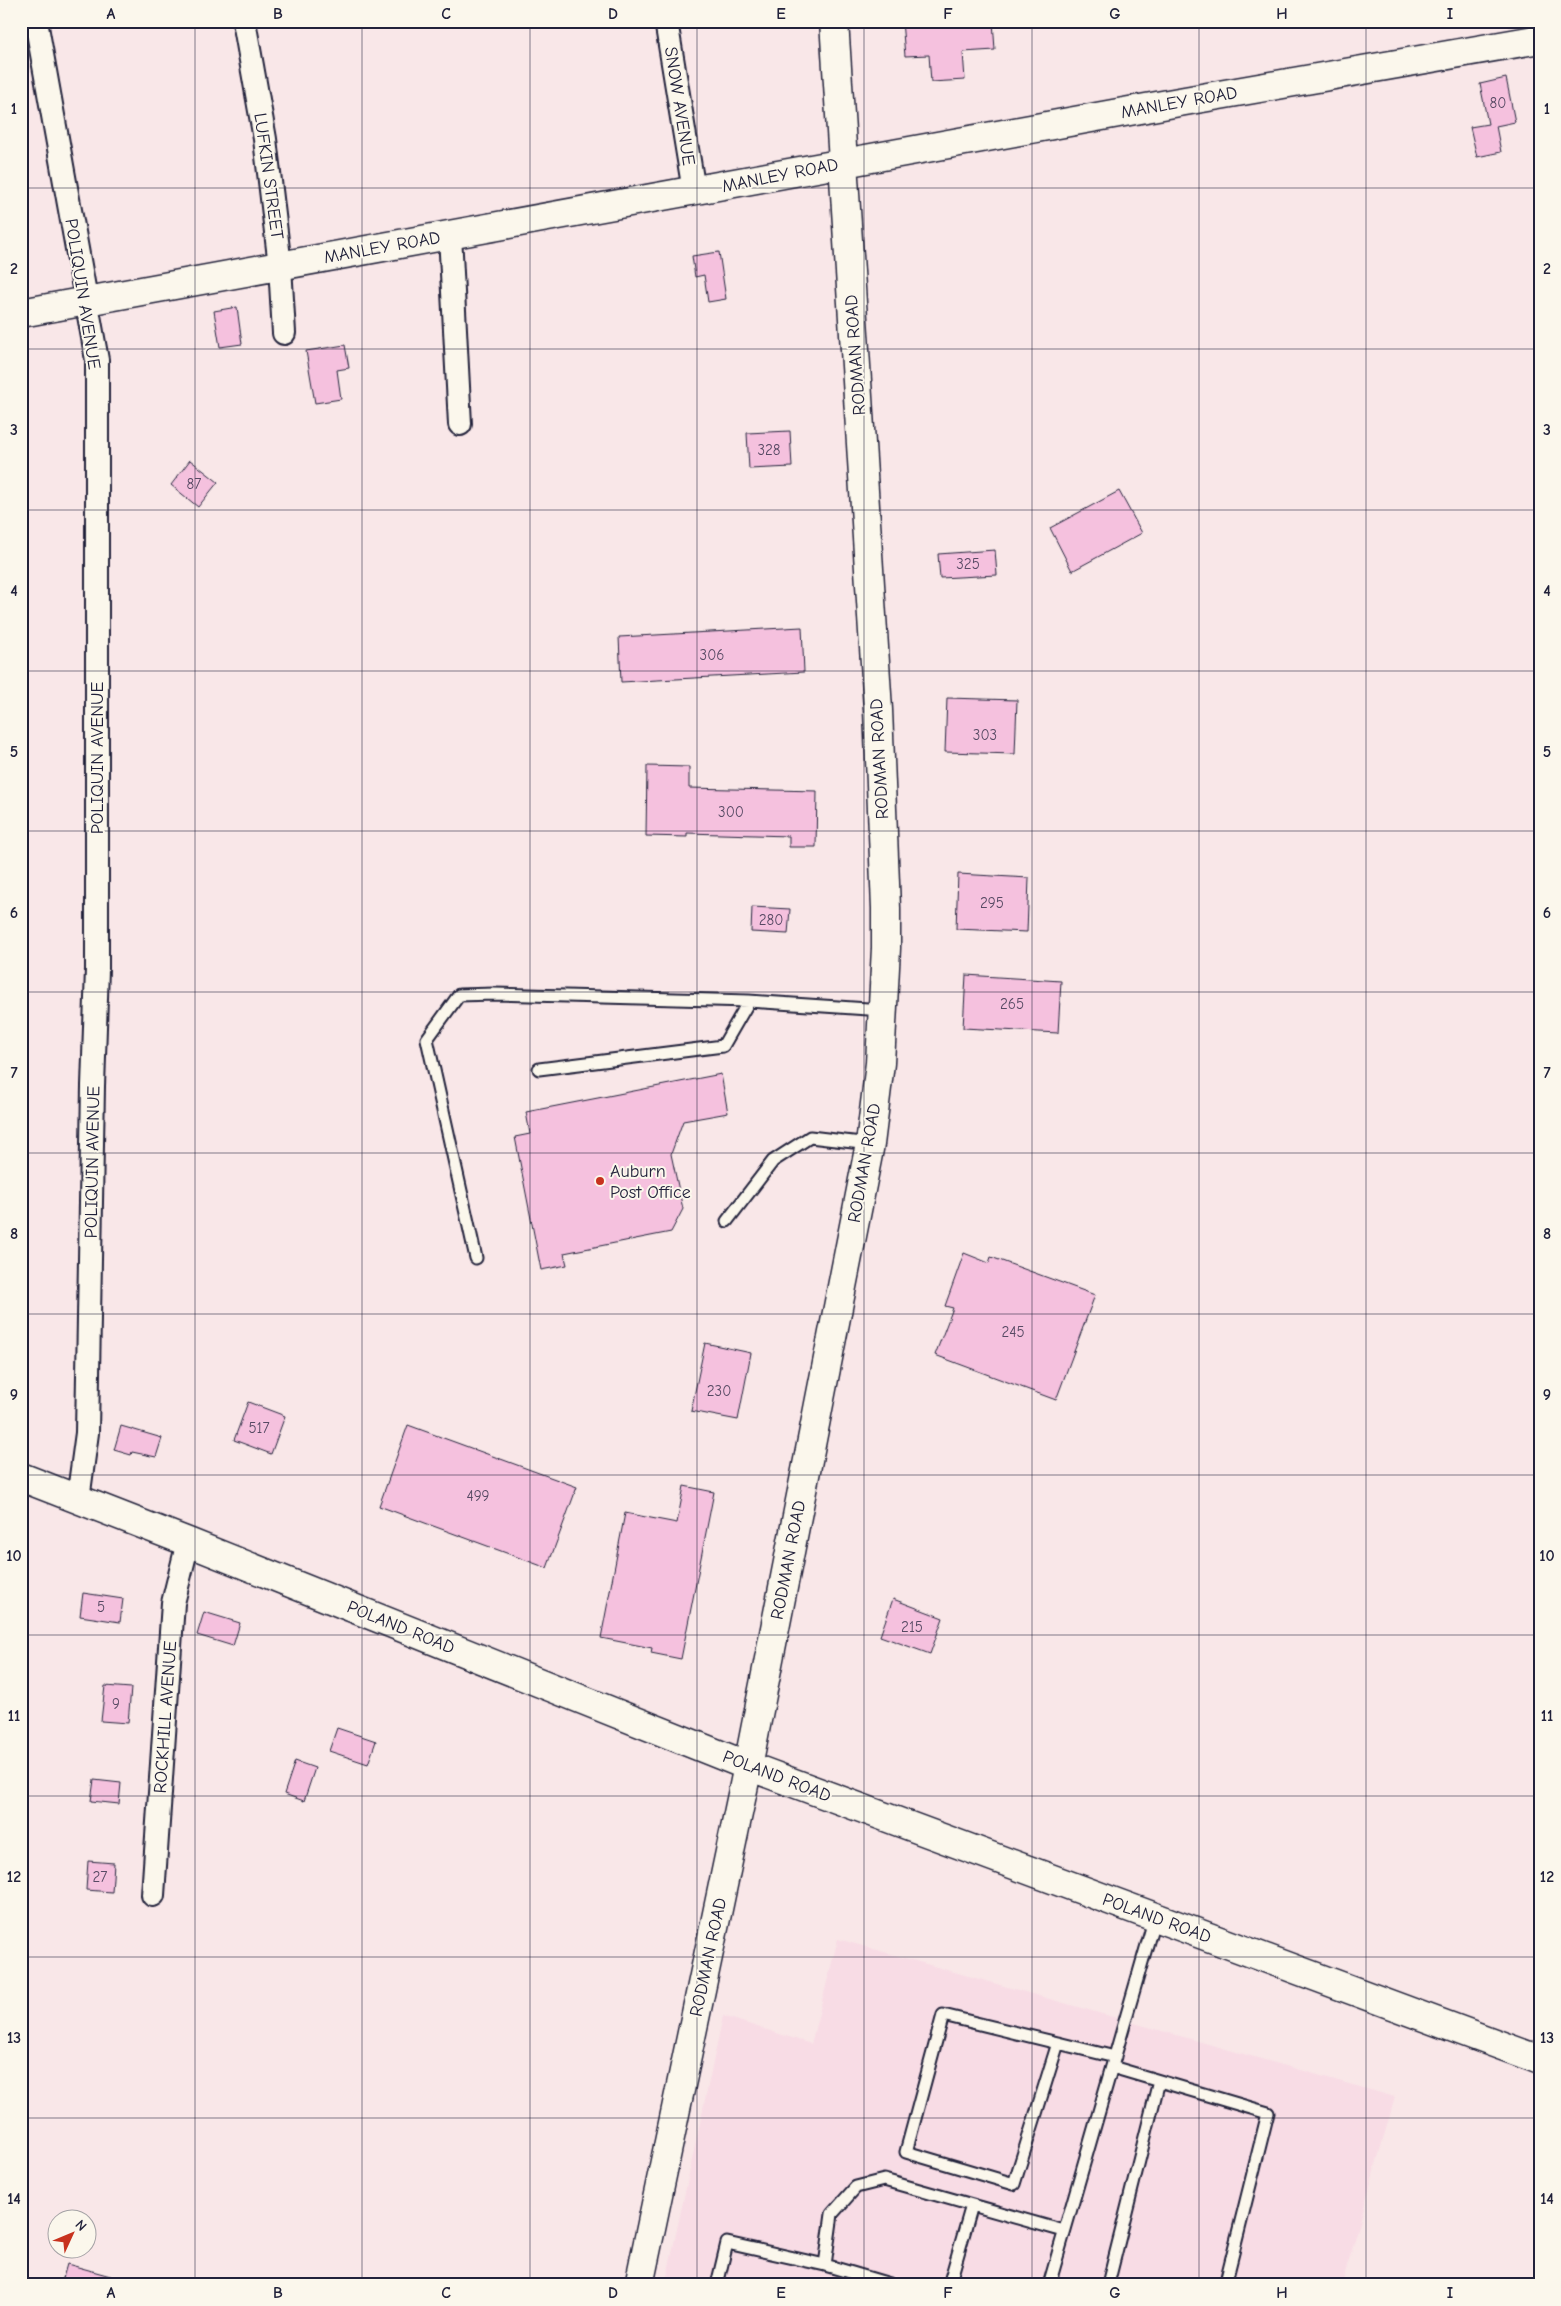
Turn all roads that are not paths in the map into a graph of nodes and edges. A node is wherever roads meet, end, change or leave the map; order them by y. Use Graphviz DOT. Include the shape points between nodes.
graph roads {
  1 [pos="36,21"];
  2 [pos="244,21"];
  3 [pos="666,21"];
  4 [pos="834,21"];
  5 [pos="1540,39"];
  6 [pos="843,163"];
  7 [pos="694,191"];
  8 [pos="450,235"];
  9 [pos="280,266"];
  10 [pos="86,301"];
  11 [pos="21,313"];
  12 [pos="284,333"];
  13 [pos="460,424"];
  14 [pos="749,1001"];
  15 [pos="883,1010"];
  16 [pos="539,1069"];
  17 [pos="870,1144"];
  18 [pos="727,1220"];
  19 [pos="476,1258"];
  20 [pos="21,1477"];
  21 [pos="78,1498"];
  22 [pos="188,1542"];
  23 [pos="748,1766"];
  24 [pos="153,1895"];
  25 [pos="1155,1917"];
  26 [pos="1058,2043"];
  27 [pos="1540,2060"];
  28 [pos="1113,2062"];
  29 [pos="1159,2081"];
  30 [pos="972,2205"];
  31 [pos="1064,2231"];
  32 [pos="825,2265"];
  33 [pos="639,2285"];
  34 [pos="717,2285"];
  35 [pos="893,2285"];
  36 [pos="949,2285"];
  37 [pos="1049,2285"];
  38 [pos="1112,2285"];
  39 [pos="1226,2285"];
  1 -- 10 [label="street, POLIQUIN AVENUE"];
  2 -- 9 [label="street, LUFKIN STREET" via="265,139"];
  3 -- 7 [label="street, SNOW AVENUE"];
  4 -- 6 [label="street, RODMAN ROAD"];
  5 -- 6 [label="street, MANLEY ROAD"];
  6 -- 7 [label="street, MANLEY ROAD"];
  6 -- 15 [label="street, RODMAN ROAD" via="878,720 886,908"];
  7 -- 8 [label="street, MANLEY ROAD"];
  8 -- 9 [label="street, MANLEY ROAD"];
  8 -- 13 [label="street"];
  9 -- 10 [label="street, MANLEY ROAD"];
  9 -- 12 [label="street, LUFKIN STREET"];
  10 -- 11 [label="street, MANLEY ROAD"];
  10 -- 21 [label="street, POLIQUIN AVENUE" via="97,360 97,969 87,1433"];
  14 -- 15 [label="lane"];
  14 -- 16 [label="lane" via="723,1046"];
  14 -- 19 [label="lane" via="494,994 459,996 427,1039"];
  15 -- 17 [label="street, RODMAN ROAD"];
  17 -- 18 [label="lane" via="810,1137 773,1161"];
  17 -- 23 [label="street, RODMAN ROAD"];
  20 -- 21 [label="street, POLAND ROAD"];
  21 -- 22 [label="street, POLAND ROAD"];
  22 -- 23 [label="street, POLAND ROAD"];
  22 -- 24 [label="street, ROCKHILL AVENUE" via="173,1604"];
  23 -- 25 [label="street, POLAND ROAD"];
  23 -- 33 [label="street, RODMAN ROAD"];
  25 -- 27 [label="street, POLAND ROAD"];
  25 -- 28 [label="lane"];
  26 -- 26 [label="lane" via="944,2015 906,2152 1014,2184"];
  26 -- 28 [label="lane"];
  28 -- 29 [label="lane"];
  28 -- 31 [label="lane"];
  29 -- 38 [label="lane" via="1108,2284"];
  29 -- 39 [label="lane" via="1268,2112"];
  30 -- 31 [label="lane"];
  30 -- 32 [label="lane" via="884,2180 856,2187 832,2214"];
  30 -- 36 [label="lane"];
  31 -- 37 [label="lane"];
  32 -- 34 [label="lane" via="727,2243"];
  32 -- 35 [label="lane"];
}
